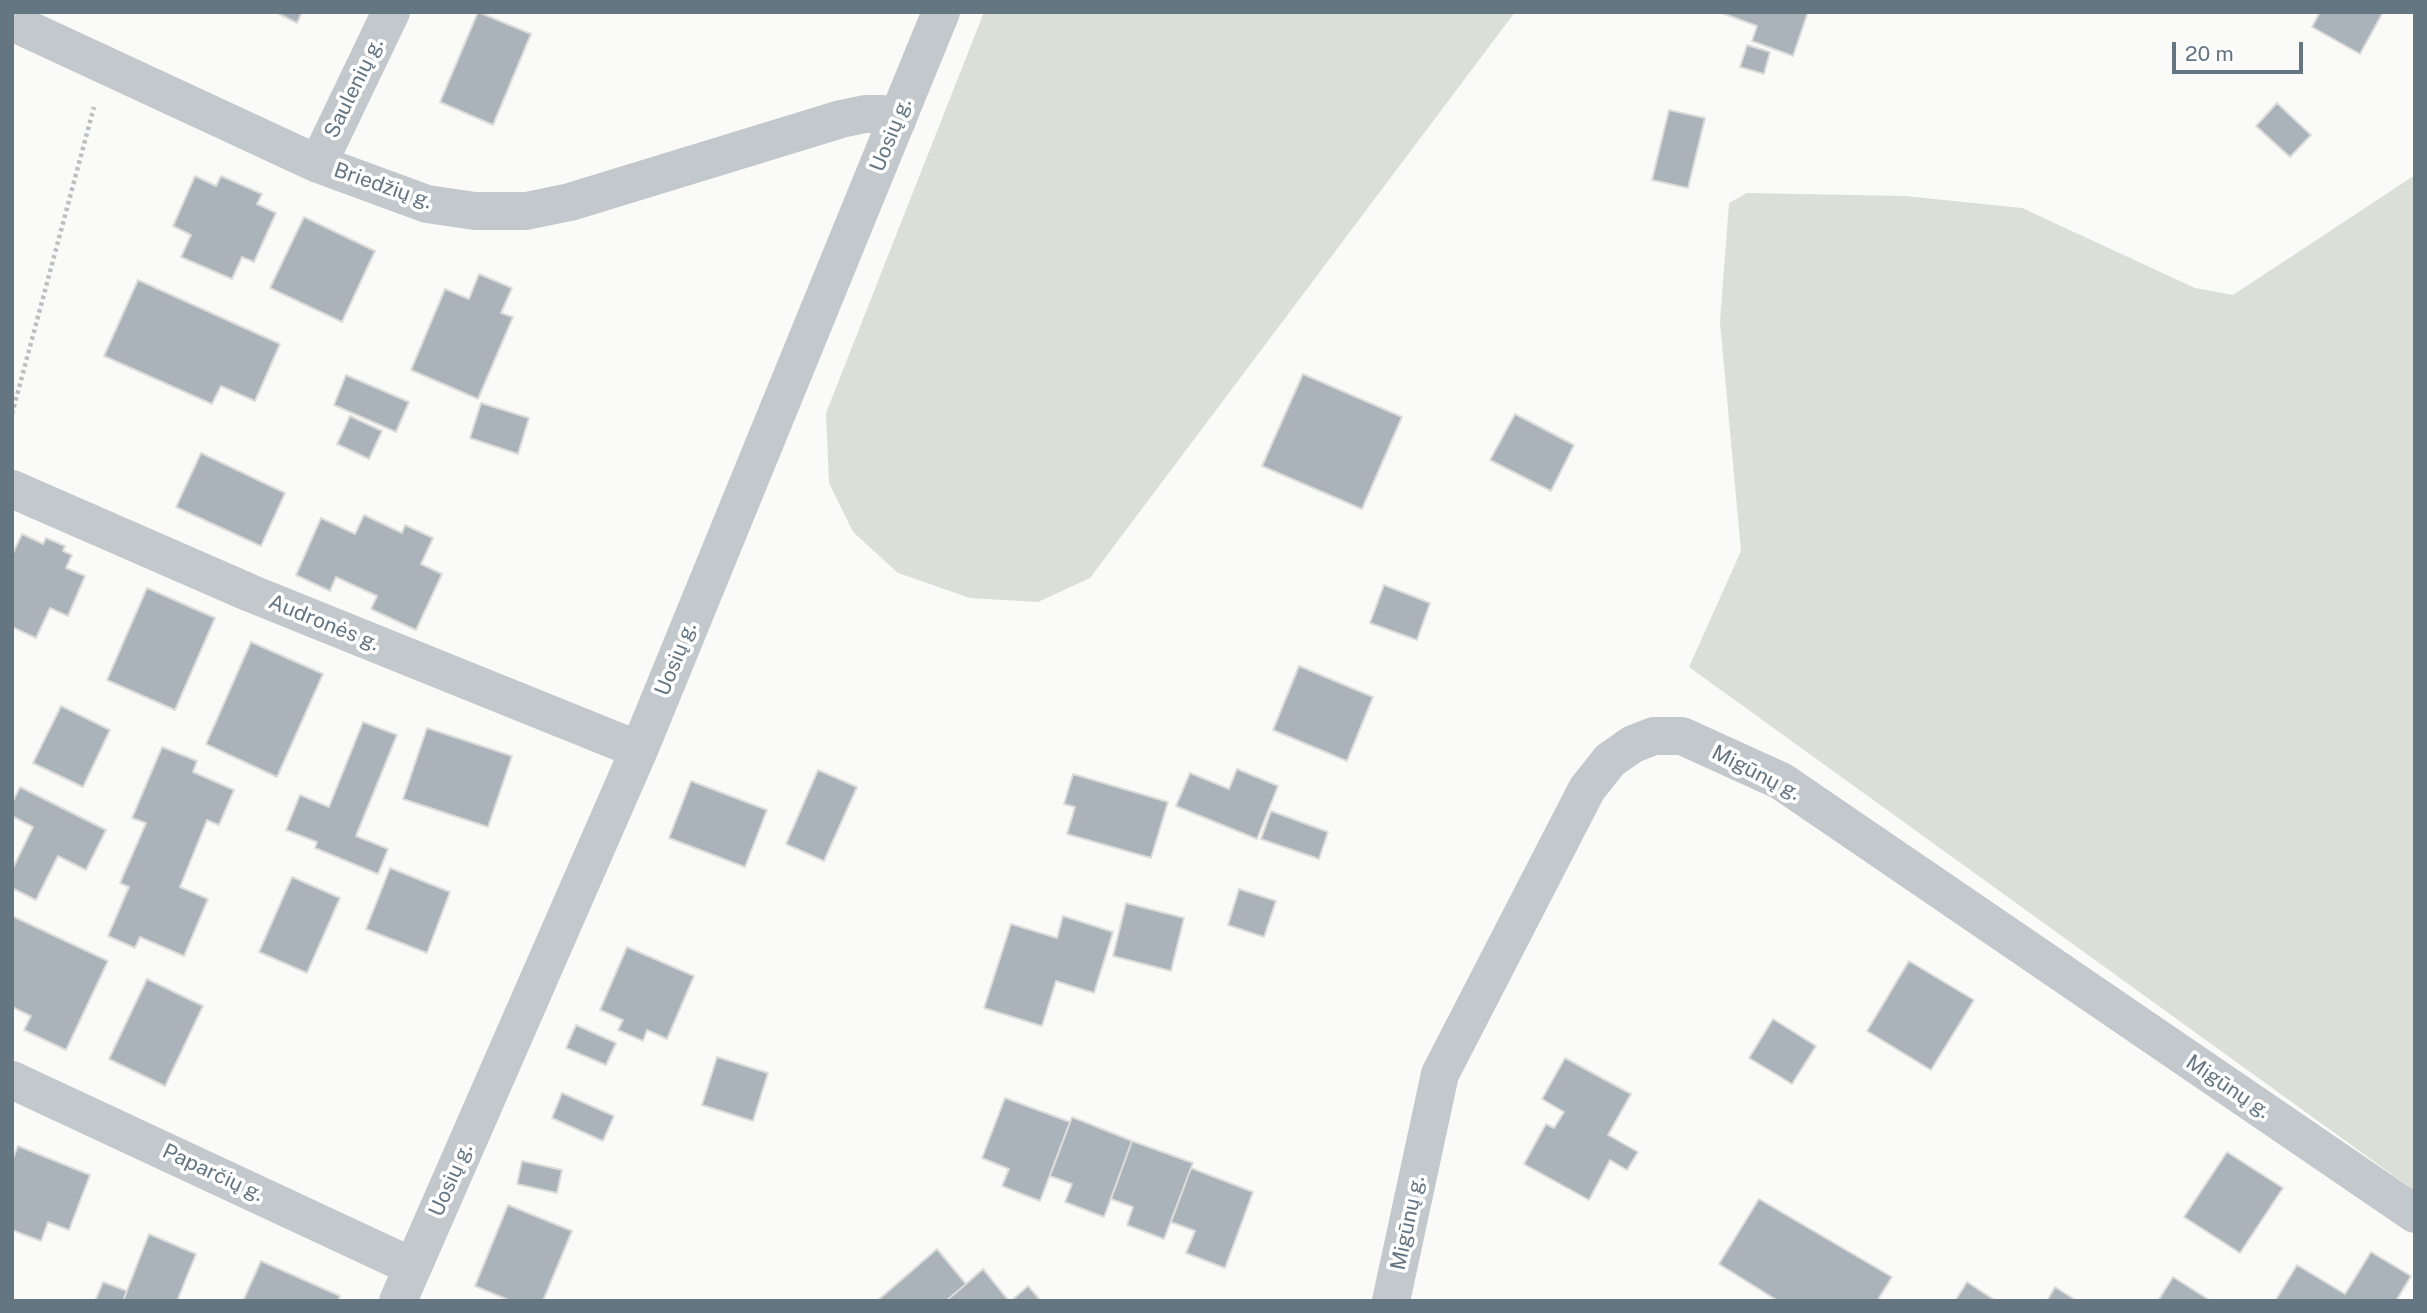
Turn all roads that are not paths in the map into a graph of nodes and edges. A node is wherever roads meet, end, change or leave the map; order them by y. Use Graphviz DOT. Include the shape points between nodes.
graph roads {
  1 [pos="391,12"];
  2 [pos="941,12"];
  3 [pos="12,22"];
  4 [pos="897,121"];
  5 [pos="318,164"];
  6 [pos="12,489"];
  7 [pos="639,750"];
  8 [pos="12,1080"];
  9 [pos="2415,1214"];
  10 [pos="405,1284"];
  11 [pos="1391,1301"];
  1 -- 5 [label="street, Saulenių g."];
  2 -- 4 [label="street, Uosių g."];
  3 -- 5 [label="street, Briedžių g."];
  4 -- 5 [label="street, Briedžių g." via="882,114 841,119 570,202 526,211 475,211 427,204"];
  4 -- 7 [label="street, Uosių g."];
  6 -- 7 [label="street, Audronės g." via="250,593"];
  7 -- 10 [label="street, Uosių g."];
  8 -- 10 [label="street, Paparčių g."];
  9 -- 11 [label="street, Migūnų g." via="1781,781 1682,736 1654,736 1610,761 1587,789 1440,1074"];
}
